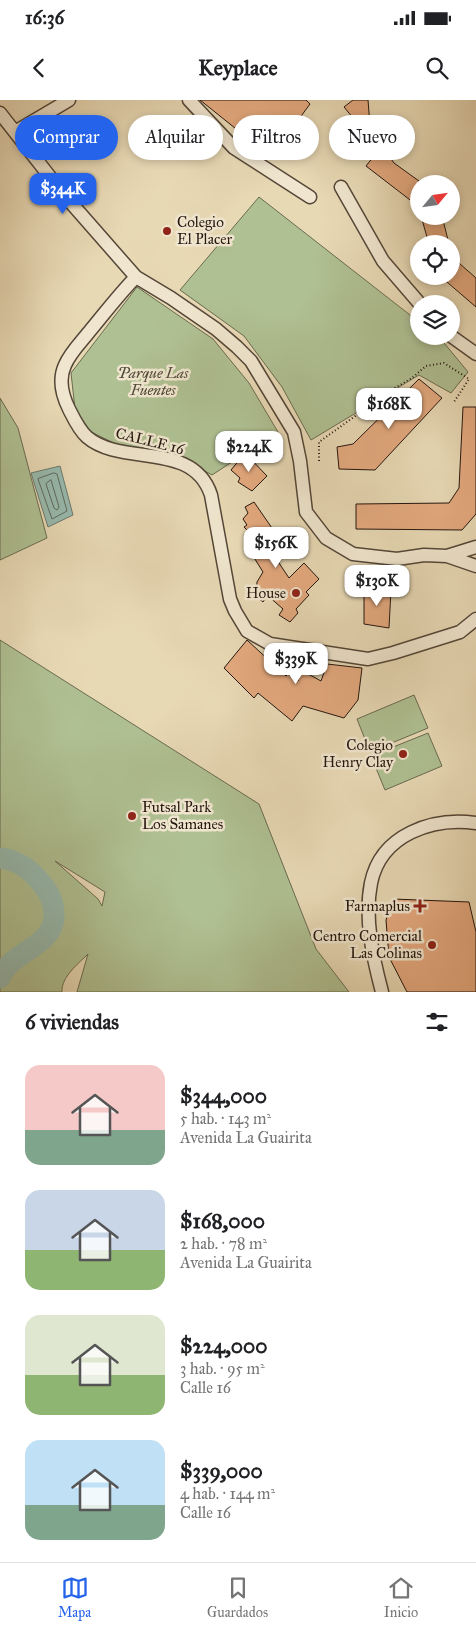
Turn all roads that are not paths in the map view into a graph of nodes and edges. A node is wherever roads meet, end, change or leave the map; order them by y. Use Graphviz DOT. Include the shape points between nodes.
graph roads {
  1 [pos="69,100"];
  2 [pos="189,100"];
  3 [pos="0,113"];
  4 [pos="44,115"];
  5 [pos="15,132"];
  6 [pos="37,160"];
  7 [pos="341,187"];
  8 [pos="310,197"];
  9 [pos="136,277"];
  10 [pos="412,295"];
  11 [pos="460,342"];
  12 [pos="476,354"];
  13 [pos="476,547"];
  14 [pos="447,556"];
  15 [pos="476,566"];
  16 [pos="476,619"];
  17 [pos="476,823"];
  18 [pos="382,992"];
  1 -- 4 [label="street"];
  2 -- 8 [label="street" via="234,148"];
  3 -- 5 [label="street"];
  6 -- 9 [label="street"];
  7 -- 10 [label="street" via="383,261"];
  9 -- 14 [label="street" via="216,329 251,361 294,432 306,512 326,538 353,554 377,558"];
  9 -- 16 [label="street, CALLE 16" via="64,366 61,385 65,400 78,426 95,442 169,459 207,481 230,599 247,631 270,644 368,659 460,632"];
  11 -- 12 [label="street"];
  13 -- 14 [label="street"];
  14 -- 15 [label="street"];
  17 -- 18 [label="street" via="440,822 415,830 397,842 380,860 371,883 369,921"];
}
